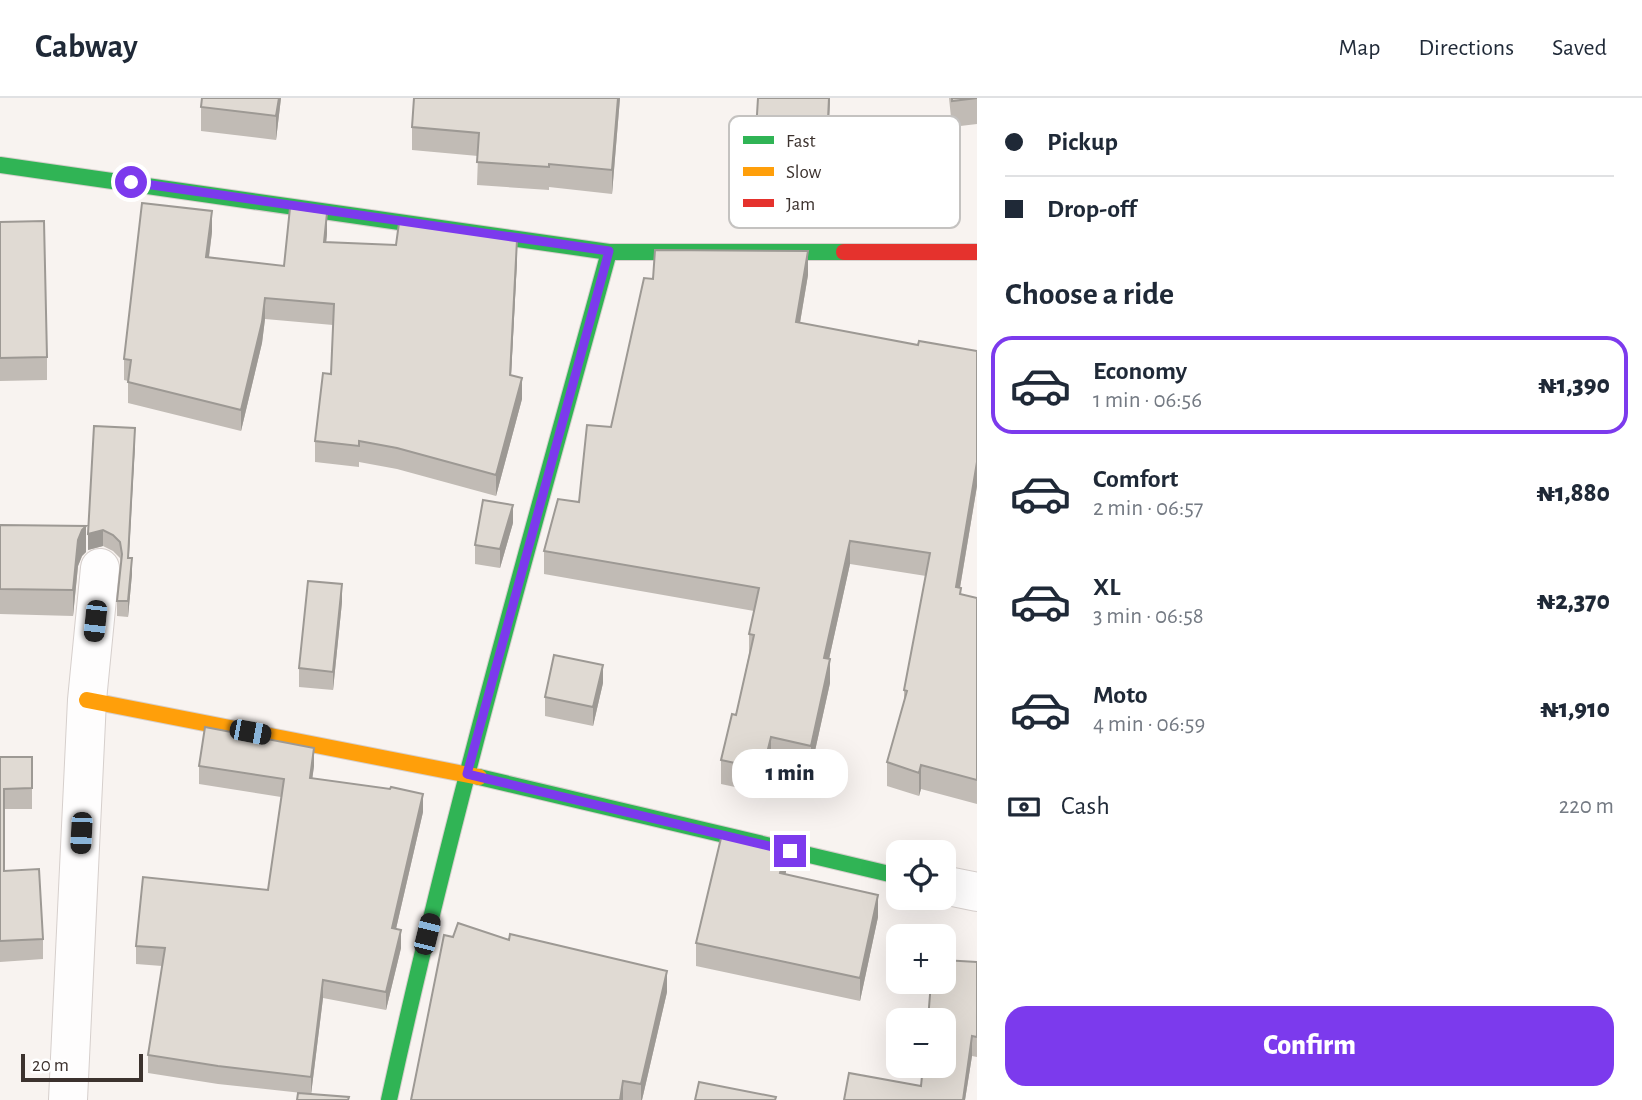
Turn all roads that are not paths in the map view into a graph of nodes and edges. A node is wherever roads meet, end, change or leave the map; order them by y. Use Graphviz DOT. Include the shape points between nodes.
graph roads {
  1 [pos="0,165"];
  2 [pos="609,251"];
  3 [pos="977,252"];
  4 [pos="100,569"];
  5 [pos="87,700"];
  6 [pos="467,774"];
  7 [pos="886,873"];
  8 [pos="956,888"];
  9 [pos="977,892"];
  10 [pos="68,1100"];
  11 [pos="389,1100"];
  1 -- 2 [label="street"];
  2 -- 3 [label="street"];
  2 -- 6 [label="street"];
  4 -- 5 [label="street"];
  5 -- 6 [label="street"];
  5 -- 10 [label="street"];
  6 -- 7 [label="street"];
  6 -- 11 [label="street"];
  8 -- 9 [label="street"];
}
